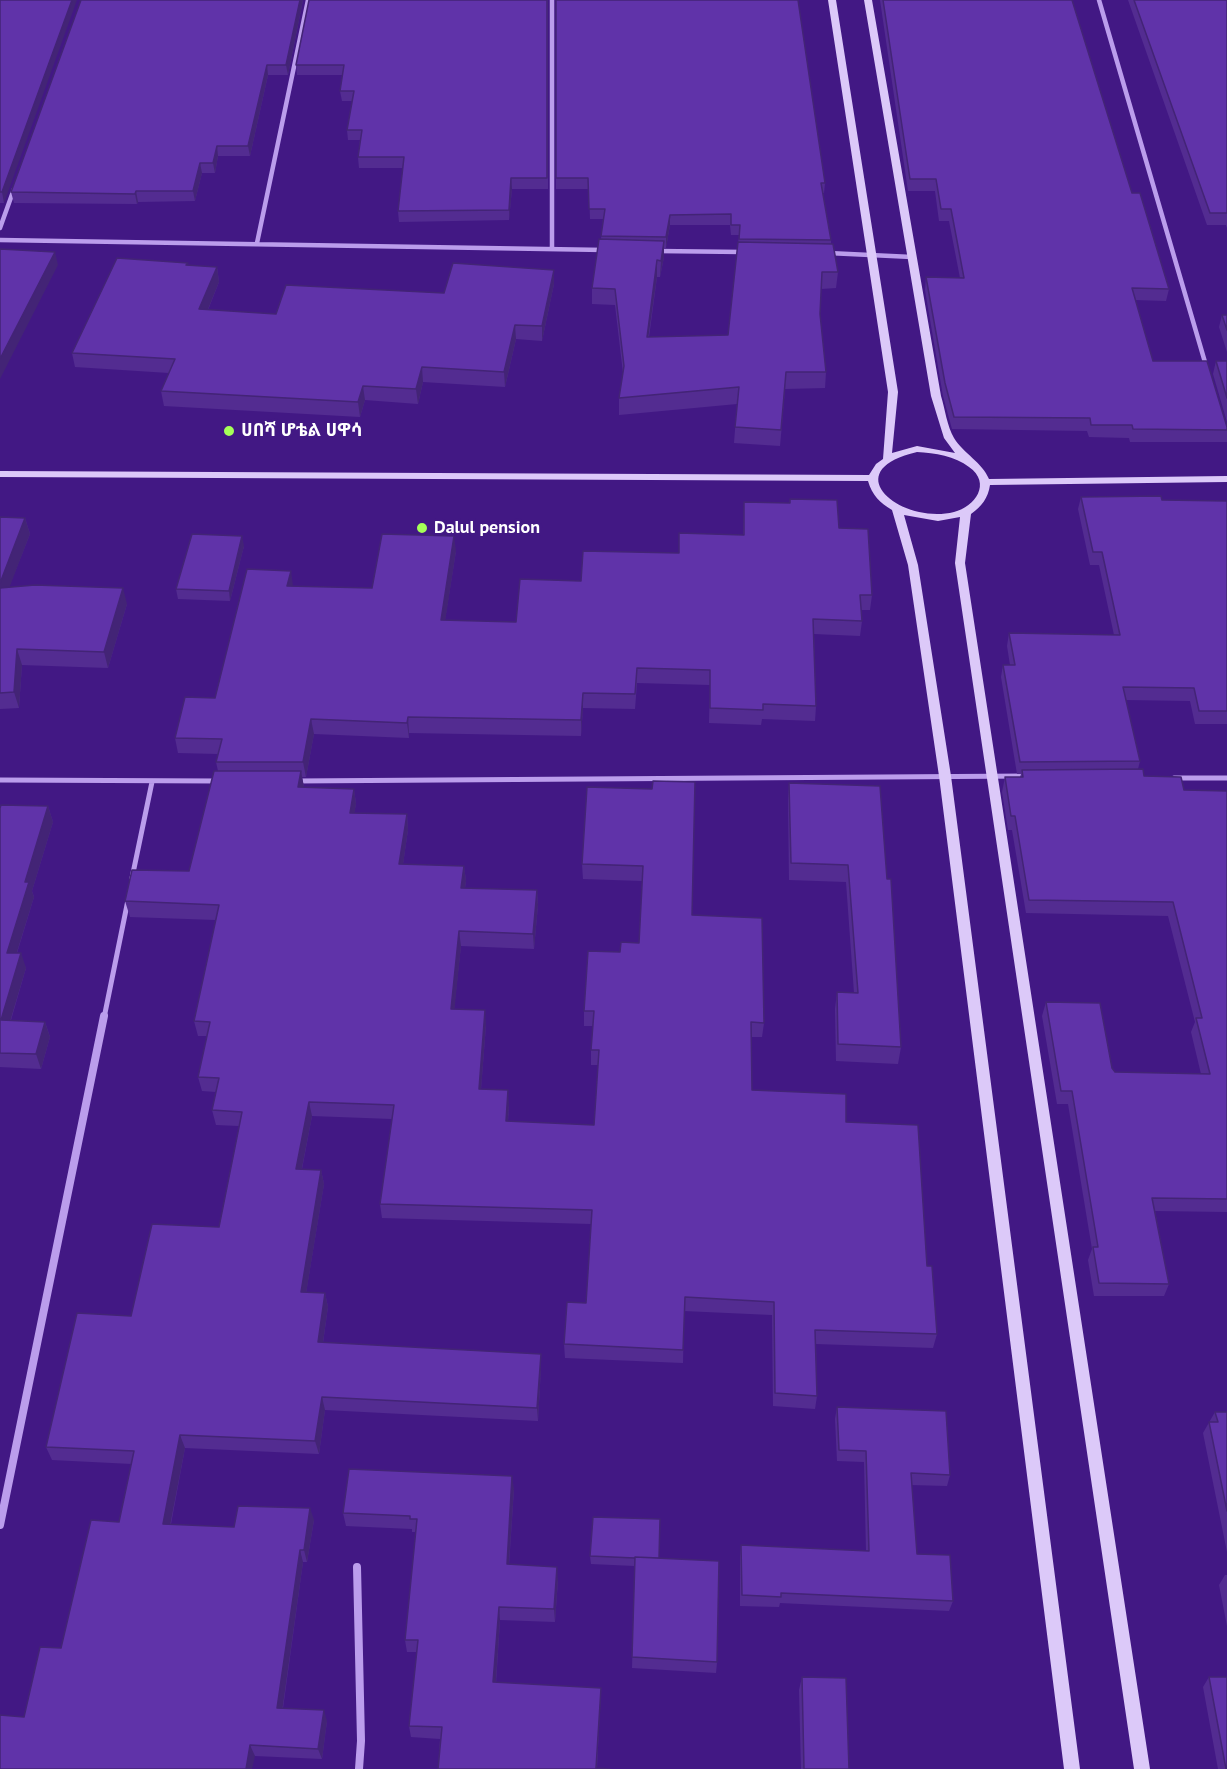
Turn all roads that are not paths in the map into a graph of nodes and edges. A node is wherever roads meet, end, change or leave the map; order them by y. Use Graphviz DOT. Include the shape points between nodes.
graph roads {
  1 [pos="308,0"];
  2 [pos="552,0"];
  3 [pos="832,0"];
  4 [pos="868,0"];
  5 [pos="1100,0"];
  6 [pos="16,185"];
  7 [pos="0,228"];
  8 [pos="0,240"];
  9 [pos="257,243"];
  10 [pos="552,249"];
  11 [pos="611,250"];
  12 [pos="647,250"];
  13 [pos="754,252"];
  14 [pos="825,253"];
  15 [pos="873,254"];
  16 [pos="912,257"];
  17 [pos="1207,371"];
  18 [pos="886,458"];
  19 [pos="967,461"];
  20 [pos="0,474"];
  21 [pos="873,478"];
  22 [pos="1227,479"];
  23 [pos="985,482"];
  24 [pos="897,509"];
  25 [pos="966,512"];
  26 [pos="945,776"];
  27 [pos="993,776"];
  28 [pos="1040,776"];
  29 [pos="1168,777"];
  30 [pos="1227,778"];
  31 [pos="0,780"];
  32 [pos="223,781"];
  33 [pos="282,781"];
  34 [pos="152,782"];
  35 [pos="0,1526"];
  36 [pos="357,1567"];
  37 [pos="359,1769"];
  38 [pos="1072,1769"];
  39 [pos="1142,1769"];
  1 -- 9 [label="street"];
  2 -- 10 [label="street"];
  3 -- 15 [label="street"];
  4 -- 16 [label="street"];
  5 -- 17 [label="street"];
  6 -- 7 [label="street"];
  8 -- 9 [label="street"];
  9 -- 10 [label="street"];
  10 -- 11 [label="street"];
  12 -- 13 [label="street"];
  14 -- 15 [label="street"];
  15 -- 16 [label="street"];
  15 -- 18 [label="street" via="893,393"];
  16 -- 19 [label="street" via="936,396 949,438"];
  18 -- 19 [label="street" via="917,449 952,453"];
  18 -- 21 [label="street"];
  19 -- 23 [label="street" via="979,470"];
  20 -- 21 [label="street"];
  21 -- 24 [label="street" via="884,500"];
  22 -- 23 [label="street"];
  23 -- 25 [label="street" via="981,498"];
  24 -- 25 [label="street" via="932,518"];
  24 -- 26 [label="street" via="913,564"];
  25 -- 27 [label="street" via="960,563"];
  26 -- 27 [label="street"];
  26 -- 33 [label="street"];
  26 -- 38 [label="street"];
  27 -- 28 [label="street"];
  27 -- 39 [label="street"];
  29 -- 30 [label="street"];
  31 -- 34 [label="street"];
  32 -- 34 [label="street"];
  34 -- 35 [label="street"];
  36 -- 37 [label="street"];
}
